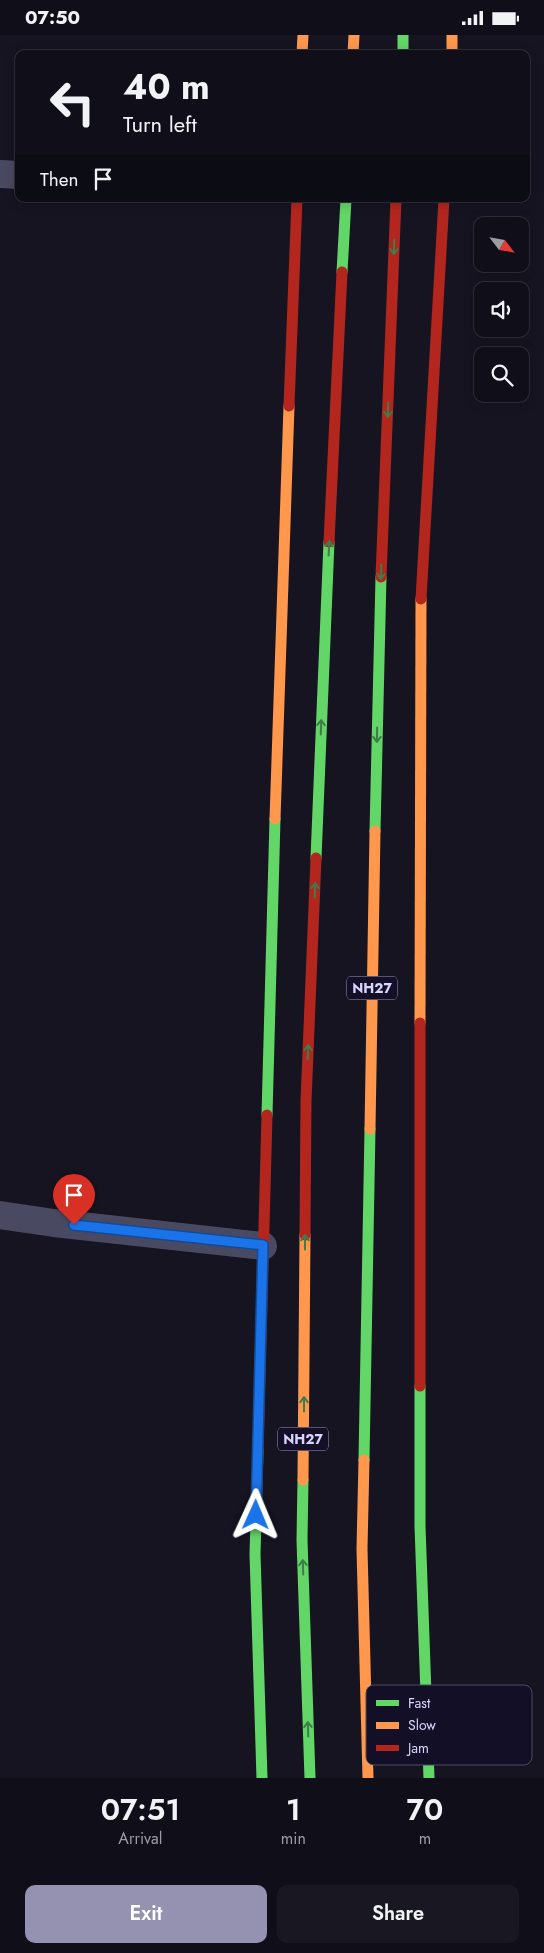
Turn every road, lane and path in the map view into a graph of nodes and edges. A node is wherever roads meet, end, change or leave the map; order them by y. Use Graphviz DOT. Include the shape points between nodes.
graph roads {
  1 [pos="303,35"];
  2 [pos="354,35"];
  3 [pos="403,35"];
  4 [pos="452,35"];
  5 [pos="302,50"];
  6 [pos="353,50"];
  7 [pos="402,50"];
  8 [pos="452,50"];
  9 [pos="0,174"];
  10 [pos="15,175"];
  11 [pos="297,202"];
  12 [pos="346,202"];
  13 [pos="396,202"];
  14 [pos="444,202"];
  15 [pos="0,1215"];
  16 [pos="263,1245"];
  17 [pos="426,1685"];
  18 [pos="366,1702"];
  19 [pos="368,1765"];
  20 [pos="429,1765"];
  21 [pos="262,1778"];
  22 [pos="310,1778"];
  23 [pos="368,1778"];
  24 [pos="429,1778"];
  1 -- 5 [label="main road"];
  2 -- 6 [label="main road"];
  3 -- 7 [label="main road"];
  4 -- 8 [label="main road"];
  9 -- 10 [label="street"];
  11 -- 16 [label="main road"];
  22 -- 12 [label="main road, NH27, one-way" via="302,1540 306,1101"];
  13 -- 18 [label="main road, NH27, one-way" via="378,662 362,1549"];
  14 -- 17 [label="main road" via="420,624 420,1526"];
  15 -- 16 [label="street"];
  16 -- 21 [label="main road" via="255,1553"];
  19 -- 23 [label="main road, NH27, one-way"];
  20 -- 24 [label="main road"];
}
